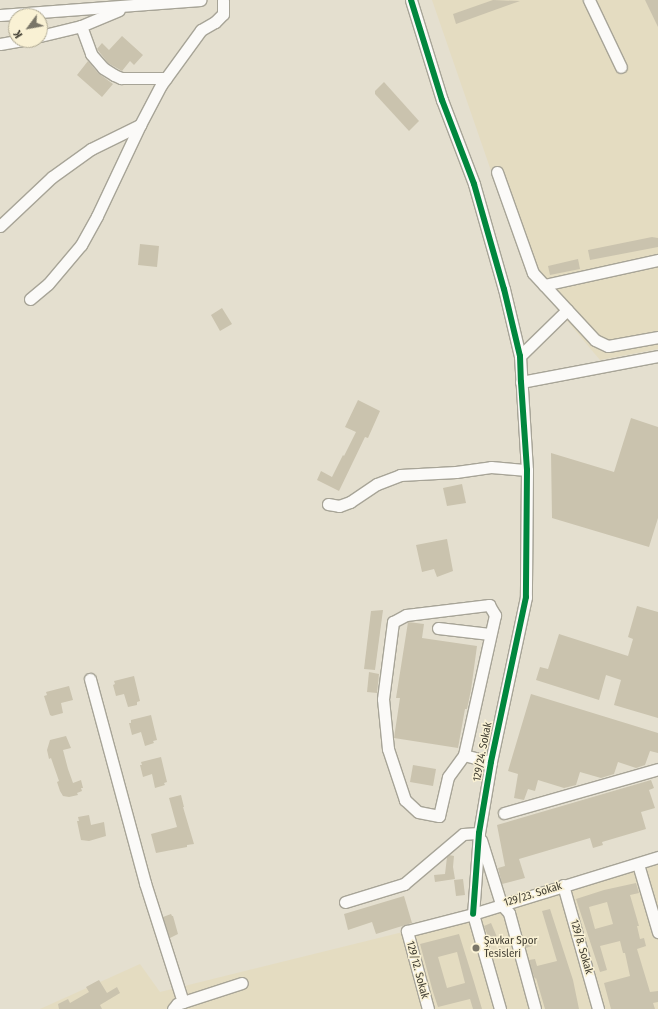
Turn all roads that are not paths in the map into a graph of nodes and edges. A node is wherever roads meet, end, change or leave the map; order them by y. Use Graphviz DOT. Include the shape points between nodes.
graph roads {
  1 [pos="200,0"];
  2 [pos="223,0"];
  3 [pos="411,0"];
  4 [pos="588,0"];
  5 [pos="129,6"];
  6 [pos="0,15"];
  7 [pos="81,26"];
  8 [pos="48,34"];
  9 [pos="621,67"];
  10 [pos="166,78"];
  11 [pos="140,125"];
  12 [pos="497,172"];
  13 [pos="0,226"];
  14 [pos="658,260"];
  15 [pos="544,285"];
  16 [pos="30,299"];
  17 [pos="567,310"];
  18 [pos="658,337"];
  19 [pos="520,356"];
  20 [pos="658,356"];
  21 [pos="521,382"];
  22 [pos="527,470"];
  23 [pos="328,504"];
  24 [pos="438,628"];
  25 [pos="490,634"];
  26 [pos="90,679"];
  27 [pos="464,755"];
  28 [pos="491,762"];
  29 [pos="658,769"];
  30 [pos="504,813"];
  31 [pos="479,833"];
  32 [pos="658,857"];
  33 [pos="638,864"];
  34 [pos="563,885"];
  35 [pos="345,902"];
  36 [pos="501,904"];
  37 [pos="473,914"];
  38 [pos="407,931"];
  39 [pos="658,932"];
  40 [pos="242,983"];
  41 [pos="183,1002"];
  42 [pos="173,1009"];
  43 [pos="428,1009"];
  44 [pos="500,1009"];
  45 [pos="535,1009"];
  46 [pos="598,1009"];
  1 -- 5 [label="street"];
  2 -- 10 [label="street" via="223,14 201,30"];
  3 -- 19 [label="street, 129/24. Sokak" via="442,100 474,184"];
  4 -- 9 [label="street"];
  5 -- 6 [label="street"];
  5 -- 7 [label="street"];
  7 -- 8 [label="street"];
  7 -- 10 [label="street" via="91,54 103,68 114,75 120,78"];
  10 -- 11 [label="street"];
  11 -- 13 [label="street" via="91,149 52,177"];
  11 -- 16 [label="street" via="81,245 48,284"];
  12 -- 15 [label="street" via="530,267"];
  14 -- 15 [label="street"];
  15 -- 17 [label="street"];
  17 -- 18 [label="street" via="601,344 608,346"];
  17 -- 19 [label="street"];
  19 -- 21 [label="street, 129/24. Sokak"];
  20 -- 21 [label="street"];
  21 -- 22 [label="street, 129/24. Sokak"];
  22 -- 23 [label="street" via="491,467 400,475 377,484 345,504"];
  22 -- 28 [label="street, 129/24. Sokak" via="526,597"];
  24 -- 25 [label="street"];
  25 -- 27 [label="street"];
  25 -- 27 [label="street" via="494,615 489,605 406,614 393,622 383,699 388,749 407,804 418,812 439,816 448,777"];
  26 -- 41 [label="street" via="145,884"];
  27 -- 28 [label="street"];
  28 -- 31 [label="street, 129/24. Sokak"];
  29 -- 30 [label="street"];
  31 -- 35 [label="street" via="463,834 404,884"];
  31 -- 36 [label="street, 129/24. Sokak"];
  31 -- 37 [label="street, 129/24. Sokak"];
  32 -- 33 [label="street, 129/23. Sokak"];
  33 -- 34 [label="street, 129/23. Sokak"];
  33 -- 39 [label="street"];
  34 -- 36 [label="street, 129/23. Sokak"];
  34 -- 46 [label="street, 129/8. Sokak"];
  36 -- 37 [label="street, 129/23. Sokak"];
  36 -- 45 [label="street, 129/24. Sokak" via="509,913"];
  37 -- 38 [label="street, 129/23. Sokak"];
  37 -- 44 [label="street"];
  38 -- 43 [label="street, 129/12. Sokak"];
  40 -- 41 [label="street"];
  41 -- 42 [label="street"];
}
